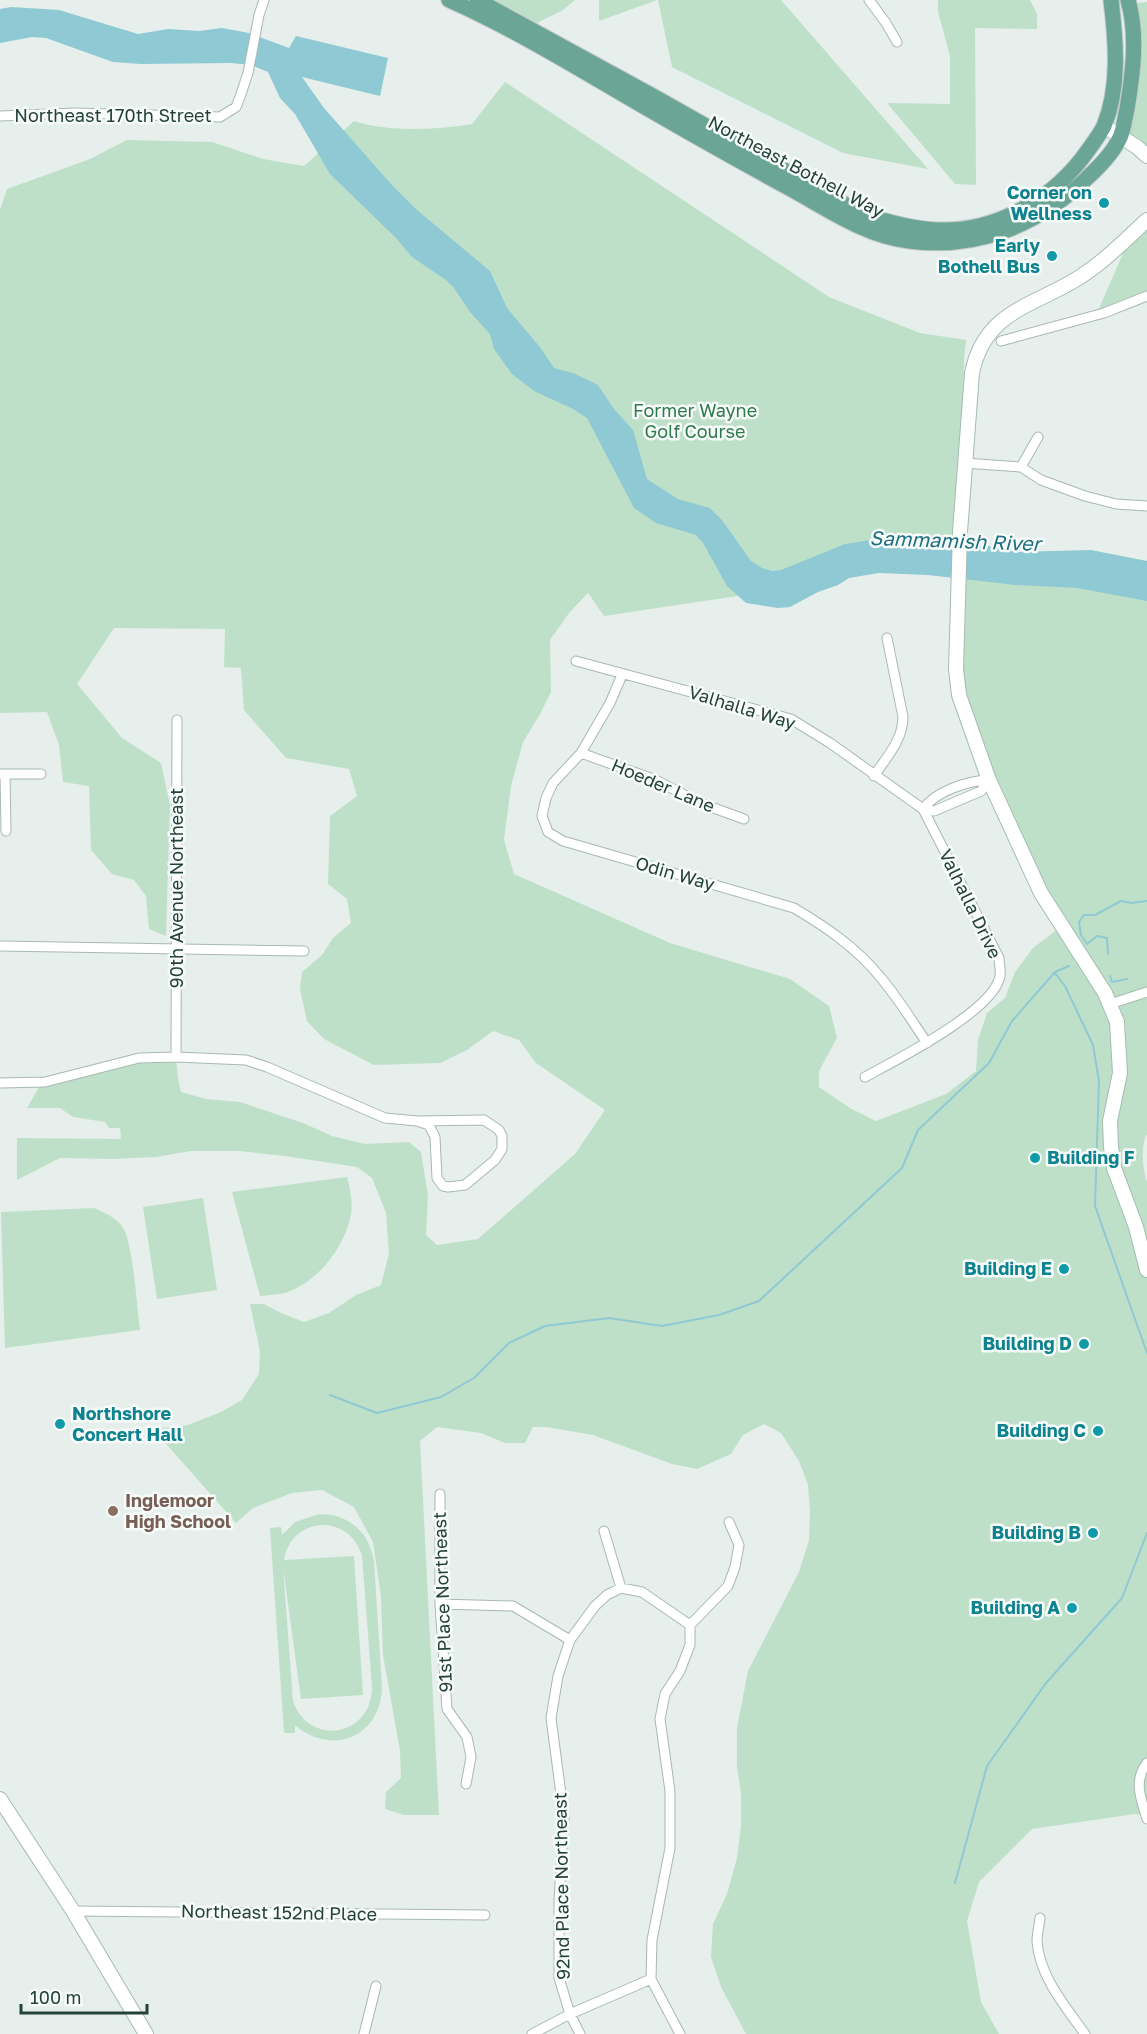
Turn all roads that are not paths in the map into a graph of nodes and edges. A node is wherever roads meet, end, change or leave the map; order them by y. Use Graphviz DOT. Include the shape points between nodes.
graph roads {
  1 [pos="264,0"];
  2 [pos="449,0"];
  3 [pos="477,0"];
  4 [pos="868,0"];
  5 [pos="1111,0"];
  6 [pos="1128,0"];
  7 [pos="897,42"];
  8 [pos="0,116"];
  9 [pos="1104,126"];
  10 [pos="1121,136"];
  11 [pos="701,139"];
  12 [pos="758,155"];
  13 [pos="1147,156"];
  14 [pos="1147,220"];
  15 [pos="1147,296"];
  16 [pos="1001,341"];
  17 [pos="1038,437"];
  18 [pos="964,463"];
  19 [pos="1022,467"];
  20 [pos="1147,506"];
  21 [pos="887,638"];
  22 [pos="576,661"];
  23 [pos="622,675"];
  24 [pos="177,720"];
  25 [pos="581,753"];
  26 [pos="2,774"];
  27 [pos="41,774"];
  28 [pos="874,776"];
  29 [pos="989,780"];
  30 [pos="922,808"];
  31 [pos="744,819"];
  32 [pos="6,831"];
  33 [pos="0,946"];
  34 [pos="178,949"];
  35 [pos="304,951"];
  36 [pos="1147,992"];
  37 [pos="1110,1004"];
  38 [pos="927,1043"];
  39 [pos="176,1057"];
  40 [pos="865,1077"];
  41 [pos="0,1083"];
  42 [pos="417,1122"];
  43 [pos="1147,1270"];
  44 [pos="440,1494"];
  45 [pos="729,1522"];
  46 [pos="604,1531"];
  47 [pos="621,1588"];
  48 [pos="440,1604"];
  49 [pos="690,1625"];
  50 [pos="570,1640"];
  51 [pos="1147,1763"];
  52 [pos="466,1784"];
  53 [pos="0,1799"];
  54 [pos="1147,1819"];
  55 [pos="73,1911"];
  56 [pos="485,1915"];
  57 [pos="1040,1918"];
  58 [pos="651,1979"];
  59 [pos="376,1986"];
  60 [pos="570,2014"];
  61 [pos="147,2034"];
  62 [pos="364,2034"];
  63 [pos="532,2034"];
  64 [pos="580,2034"];
  65 [pos="680,2034"];
  66 [pos="1085,2034"];
  1 -- 8 [label="street, Northeast 170th Street" via="248,73 236,107 220,117 75,113"];
  2 -- 11 [label="main road, Northeast Bothell Way"];
  3 -- 12 [label="main road, Northeast Bothell Way"];
  4 -- 7 [label="street"];
  5 -- 9 [label="main road, Northeast Bothell Way" via="1116,65"];
  6 -- 10 [label="main road" via="1134,57"];
  9 -- 10 [label="main road"];
  9 -- 12 [label="main road, Northeast Bothell Way" via="1059,185 1017,212 977,227 909,227 862,214"];
  10 -- 11 [label="main road, Northeast Bothell Way" via="1090,176 1051,209 991,236 949,243 902,240 855,224"];
  10 -- 13 [label="main road"];
  11 -- 12 [label="main road" via="712,140 752,161"];
  14 -- 18 [label="main road" via="1080,277 999,322 987,335 972,373"];
  15 -- 16 [label="street" via="1104,313"];
  17 -- 19 [label="street"];
  18 -- 19 [label="street"];
  18 -- 29 [label="main road" via="956,669 959,695"];
  19 -- 20 [label="street" via="1041,480 1085,496"];
  21 -- 28 [label="street" via="903,727"];
  22 -- 23 [label="street, Valhalla Way"];
  23 -- 25 [label="street, Odin Way"];
  23 -- 28 [label="street, Valhalla Way" via="792,719"];
  24 -- 34 [label="street, 90th Avenue Northeast"];
  25 -- 31 [label="street, Hoeder Lane" via="656,780 700,804"];
  25 -- 38 [label="street, Odin Way" via="553,783 546,798 542,816 548,832 563,841 794,908 826,927 881,977"];
  26 -- 27 [label="street"];
  26 -- 32 [label="street"];
  28 -- 30 [label="street, Valhalla Way"];
  29 -- 30 [label="street" via="974,781 930,799"];
  29 -- 37 [label="main road" via="1041,893"];
  30 -- 38 [label="street, Valhalla Drive" via="999,958 1000,977 982,1004"];
  33 -- 34 [label="street"];
  34 -- 35 [label="street"];
  34 -- 39 [label="street, 90th Avenue Northeast"];
  36 -- 37 [label="street"];
  37 -- 43 [label="main road" via="1120,1047 1120,1072 1110,1121 1111,1147 1114,1168"];
  38 -- 40 [label="street, Valhalla Drive"];
  39 -- 41 [label="street" via="139,1058 45,1082"];
  39 -- 42 [label="street" via="246,1060 385,1118"];
  42 -- 42 [label="street" via="429,1125 434,1133 437,1178 443,1186 465,1185 495,1160 502,1149 499,1130 484,1120"];
  44 -- 48 [label="street, 91st Place Northeast"];
  45 -- 49 [label="street" via="739,1545 728,1586"];
  46 -- 47 [label="street"];
  47 -- 49 [label="street" via="642,1592"];
  47 -- 50 [label="street, 92nd Place Northeast" via="595,1606"];
  48 -- 50 [label="street" via="513,1605"];
  48 -- 52 [label="street, 91st Place Northeast" via="447,1709 467,1737 471,1757"];
  49 -- 58 [label="street" via="690,1645 680,1671 664,1694 660,1719 670,1791 670,1848 652,1940"];
  50 -- 60 [label="street, 92nd Place Northeast" via="558,1676 551,1718 564,1817 560,1978"];
  51 -- 54 [label="street" via="1139,1790"];
  53 -- 55 [label="main road"];
  55 -- 56 [label="street, Northeast 152nd Place"];
  55 -- 61 [label="main road"];
  57 -- 66 [label="street" via="1037,1940 1044,1969"];
  58 -- 60 [label="street"];
  58 -- 65 [label="street"];
  59 -- 62 [label="street"];
  60 -- 63 [label="street"];
  60 -- 64 [label="street, 92nd Place Northeast"];
}
